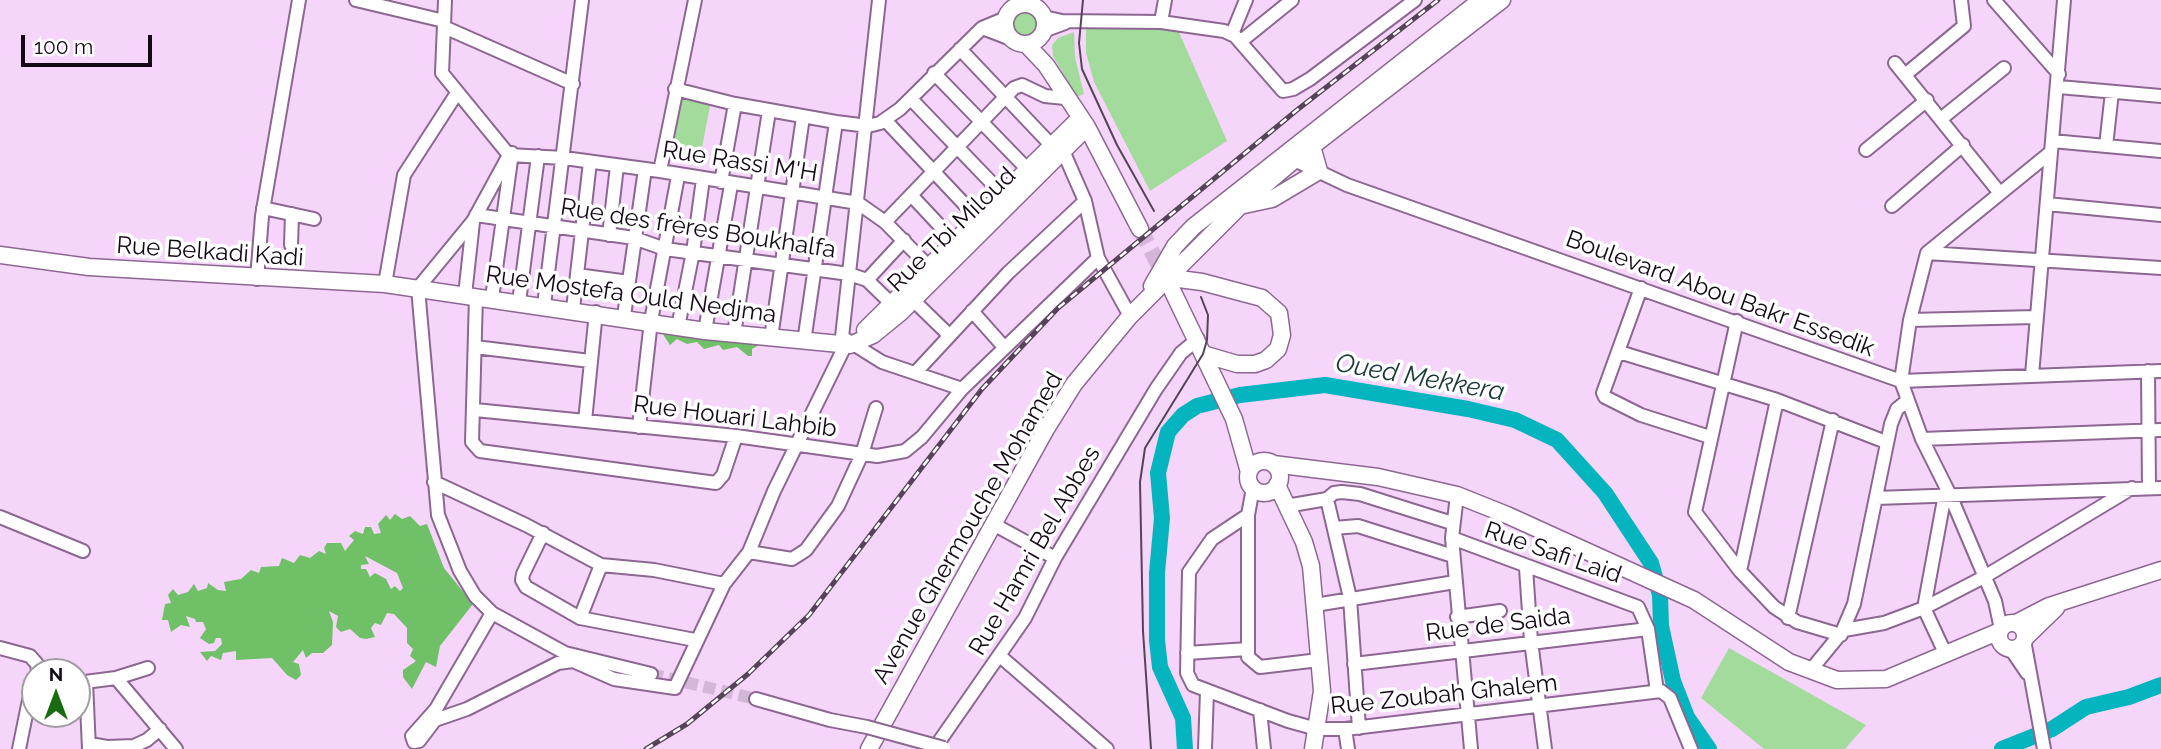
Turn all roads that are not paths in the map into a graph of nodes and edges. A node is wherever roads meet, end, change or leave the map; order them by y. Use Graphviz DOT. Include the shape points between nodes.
graph roads {
  1 [pos="299,0"];
  2 [pos="356,0"];
  3 [pos="445,0"];
  4 [pos="582,0"];
  5 [pos="695,0"];
  6 [pos="879,0"];
  7 [pos="1165,0"];
  8 [pos="1246,0"];
  9 [pos="1292,0"];
  10 [pos="1415,0"];
  11 [pos="1481,0"];
  12 [pos="1502,0"];
  13 [pos="1961,0"];
  14 [pos="2064,0"];
  15 [pos="1999,1"];
  16 [pos="374,2"];
  17 [pos="1016,5"];
  18 [pos="1161,22"];
  19 [pos="444,24"];
  20 [pos="1036,26"];
  21 [pos="982,28"];
  22 [pos="1236,38"];
  23 [pos="960,49"];
  24 [pos="1895,63"];
  25 [pos="2004,68"];
  26 [pos="934,74"];
  27 [pos="1906,74"];
  28 [pos="2059,81"];
  29 [pos="573,84"];
  30 [pos="675,89"];
  31 [pos="2112,92"];
  32 [pos="457,93"];
  33 [pos="2161,96"];
  34 [pos="1005,98"];
  35 [pos="1065,98"];
  36 [pos="911,99"];
  37 [pos="1927,100"];
  38 [pos="735,104"];
  39 [pos="769,111"];
  40 [pos="803,117"];
  41 [pos="1941,118"];
  42 [pos="886,120"];
  43 [pos="836,122"];
  44 [pos="983,122"];
  45 [pos="1083,123"];
  46 [pos="868,125"];
  47 [pos="1963,145"];
  48 [pos="958,146"];
  49 [pos="1312,146"];
  50 [pos="2106,146"];
  51 [pos="1059,147"];
  52 [pos="2051,147"];
  53 [pos="1866,150"];
  54 [pos="2161,150"];
  55 [pos="510,154"];
  56 [pos="538,156"];
  57 [pos="564,158"];
  58 [pos="1288,158"];
  59 [pos="590,162"];
  60 [pos="617,166"];
  61 [pos="645,169"];
  62 [pos="660,171"];
  63 [pos="935,171"];
  64 [pos="1319,171"];
  65 [pos="1032,175"];
  66 [pos="678,176"];
  67 [pos="703,179"];
  68 [pos="726,183"];
  69 [pos="756,188"];
  70 [pos="790,192"];
  71 [pos="1999,192"];
  72 [pos="911,195"];
  73 [pos="824,196"];
  74 [pos="1240,198"];
  75 [pos="1007,199"];
  76 [pos="1085,201"];
  77 [pos="858,203"];
  78 [pos="2047,204"];
  79 [pos="1892,206"];
  80 [pos="263,208"];
  81 [pos="292,214"];
  82 [pos="2161,215"];
  83 [pos="475,218"];
  84 [pos="314,219"];
  85 [pos="503,221"];
  86 [pos="885,222"];
  87 [pos="528,224"];
  88 [pos="983,224"];
  89 [pos="555,227"];
  90 [pos="1140,229"];
  91 [pos="583,231"];
  92 [pos="609,235"];
  93 [pos="634,239"];
  94 [pos="904,240"];
  95 [pos="955,242"];
  96 [pos="291,245"];
  97 [pos="665,249"];
  98 [pos="694,251"];
  99 [pos="1927,253"];
  100 [pos="0,255"];
  101 [pos="720,257"];
  102 [pos="1098,258"];
  103 [pos="747,261"];
  104 [pos="2042,261"];
  105 [pos="782,265"];
  106 [pos="1179,268"];
  107 [pos="2161,268"];
  108 [pos="816,270"];
  109 [pos="933,271"];
  110 [pos="849,274"];
  111 [pos="577,275"];
  112 [pos="257,279"];
  113 [pos="867,280"];
  114 [pos="1193,280"];
  115 [pos="629,282"];
  116 [pos="385,284"];
  117 [pos="418,288"];
  118 [pos="1167,288"];
  119 [pos="1641,288"];
  120 [pos="478,297"];
  121 [pos="913,300"];
  122 [pos="519,302"];
  123 [pos="1142,304"];
  124 [pos="544,305"];
  125 [pos="896,308"];
  126 [pos="573,309"];
  127 [pos="972,311"];
  128 [pos="596,312"];
  129 [pos="624,316"];
  130 [pos="1130,316"];
  131 [pos="2036,317"];
  132 [pos="1910,320"];
  133 [pos="651,321"];
  134 [pos="1737,321"];
  135 [pos="678,327"];
  136 [pos="705,331"];
  137 [pos="734,334"];
  138 [pos="949,335"];
  139 [pos="771,338"];
  140 [pos="804,342"];
  141 [pos="845,344"];
  142 [pos="1200,346"];
  143 [pos="475,347"];
  144 [pos="1004,347"];
  145 [pos="1619,352"];
  146 [pos="590,361"];
  147 [pos="1227,362"];
  148 [pos="2158,371"];
  149 [pos="916,372"];
  150 [pos="2032,375"];
  151 [pos="1213,380"];
  152 [pos="1901,381"];
  153 [pos="1721,383"];
  154 [pos="962,389"];
  155 [pos="1777,400"];
  156 [pos="1907,401"];
  157 [pos="876,408"];
  158 [pos="475,410"];
  159 [pos="1833,420"];
  160 [pos="585,421"];
  161 [pos="639,427"];
  162 [pos="2154,430"];
  163 [pos="736,436"];
  164 [pos="1241,436"];
  165 [pos="1710,437"];
  166 [pos="1922,439"];
  167 [pos="1886,442"];
  168 [pos="797,445"];
  169 [pos="862,453"];
  170 [pos="1271,463"];
  171 [pos="1313,471"];
  172 [pos="434,482"];
  173 [pos="1253,484"];
  174 [pos="1278,484"];
  175 [pos="2132,488"];
  176 [pos="2155,488"];
  177 [pos="1457,495"];
  178 [pos="1948,495"];
  179 [pos="1876,498"];
  180 [pos="1327,499"];
  181 [pos="1290,513"];
  182 [pos="1248,515"];
  183 [pos="0,517"];
  184 [pos="1452,523"];
  185 [pos="995,525"];
  186 [pos="1334,528"];
  187 [pos="542,533"];
  188 [pos="1451,538"];
  189 [pos="83,551"];
  190 [pos="749,552"];
  191 [pos="1453,556"];
  192 [pos="1055,558"];
  193 [pos="601,565"];
  194 [pos="1526,568"];
  195 [pos="2161,570"];
  196 [pos="1740,571"];
  197 [pos="1984,577"];
  198 [pos="1455,582"];
  199 [pos="724,584"];
  200 [pos="1350,598"];
  201 [pos="2068,599"];
  202 [pos="1315,605"];
  203 [pos="1924,608"];
  204 [pos="1500,611"];
  205 [pos="492,613"];
  206 [pos="1457,617"];
  207 [pos="580,618"];
  208 [pos="1788,618"];
  209 [pos="2008,626"];
  210 [pos="1648,629"];
  211 [pos="1842,632"];
  212 [pos="695,640"];
  213 [pos="1531,641"];
  214 [pos="2016,643"];
  215 [pos="1966,647"];
  216 [pos="0,648"];
  217 [pos="1248,649"];
  218 [pos="1460,651"];
  219 [pos="1187,653"];
  220 [pos="1946,655"];
  221 [pos="1000,656"];
  222 [pos="33,658"];
  223 [pos="1319,660"];
  224 [pos="1354,664"];
  225 [pos="148,668"];
  226 [pos="1810,671"];
  227 [pos="652,674"];
  228 [pos="116,678"];
  229 [pos="91,681"];
  230 [pos="1207,691"];
  231 [pos="1657,691"];
  232 [pos="756,699"];
  233 [pos="1542,708"];
  234 [pos="1260,710"];
  235 [pos="1468,715"];
  236 [pos="23,728"];
  237 [pos="87,728"];
  238 [pos="160,729"];
  239 [pos="1317,729"];
  240 [pos="1352,729"];
  241 [pos="89,746"];
  242 [pos="19,749"];
  243 [pos="176,749"];
  244 [pos="869,749"];
  245 [pos="934,749"];
  246 [pos="944,749"];
  247 [pos="1107,749"];
  248 [pos="1205,749"];
  249 [pos="1264,749"];
  250 [pos="1313,749"];
  251 [pos="1348,749"];
  252 [pos="1471,749"];
  253 [pos="1545,749"];
  254 [pos="1691,749"];
  255 [pos="2044,749"];
  1 -- 80 [label="street"];
  2 -- 16 [label="street"];
  3 -- 19 [label="street"];
  4 -- 29 [label="street"];
  5 -- 30 [label="street"];
  6 -- 46 [label="street"];
  7 -- 18 [label="street"];
  8 -- 22 [label="street"];
  9 -- 22 [label="street"];
  10 -- 22 [label="street" via="1310,79 1288,90 1279,89"];
  11 -- 58 [label="main road"];
  12 -- 49 [label="main road"];
  13 -- 27 [label="street" via="1964,26"];
  14 -- 28 [label="street"];
  15 -- 28 [label="street"];
  16 -- 19 [label="street"];
  17 -- 20 [label="main road"];
  17 -- 20 [label="main road" via="1005,28"];
  17 -- 21 [label="street"];
  18 -- 20 [label="street" via="1072,21"];
  18 -- 22 [label="street"];
  19 -- 29 [label="street"];
  19 -- 32 [label="street" via="442,73"];
  20 -- 21 [label="street"];
  20 -- 35 [label="main road" via="1050,71"];
  21 -- 23 [label="street"];
  23 -- 26 [label="street"];
  23 -- 34 [label="street"];
  24 -- 27 [label="street"];
  25 -- 41 [label="street"];
  26 -- 36 [label="street"];
  26 -- 44 [label="street"];
  27 -- 37 [label="street"];
  28 -- 31 [label="street"];
  28 -- 52 [label="street"];
  29 -- 57 [label="street"];
  30 -- 38 [label="street"];
  30 -- 62 [label="street"];
  31 -- 33 [label="street"];
  31 -- 50 [label="street"];
  32 -- 55 [label="street"];
  32 -- 116 [label="street" via="404,175"];
  34 -- 35 [label="street" via="1022,85 1045,96"];
  34 -- 44 [label="street"];
  34 -- 51 [label="street"];
  35 -- 45 [label="main road"];
  36 -- 42 [label="street"];
  36 -- 48 [label="street"];
  37 -- 41 [label="street"];
  37 -- 53 [label="street"];
  38 -- 39 [label="street"];
  38 -- 68 [label="street"];
  39 -- 40 [label="street"];
  39 -- 69 [label="street"];
  40 -- 43 [label="street"];
  40 -- 70 [label="street"];
  41 -- 47 [label="street"];
  42 -- 46 [label="street"];
  42 -- 63 [label="street"];
  43 -- 46 [label="street"];
  43 -- 73 [label="street"];
  44 -- 48 [label="street"];
  44 -- 65 [label="street"];
  45 -- 51 [label="main road, Rue Tbi Miloud"];
  45 -- 90 [label="main road"];
  46 -- 77 [label="street"];
  47 -- 71 [label="street"];
  47 -- 79 [label="street"];
  48 -- 63 [label="street"];
  48 -- 75 [label="street"];
  49 -- 58 [label="main road"];
  49 -- 64 [label="main road"];
  50 -- 52 [label="street"];
  50 -- 54 [label="street"];
  51 -- 65 [label="main road, Rue Tbi Miloud"];
  51 -- 76 [label="street"];
  52 -- 71 [label="street"];
  52 -- 78 [label="street"];
  55 -- 56 [label="street, Rue Rassi M'H"];
  55 -- 83 [label="street"];
  55 -- 85 [label="street"];
  56 -- 57 [label="street, Rue Rassi M'H"];
  56 -- 87 [label="street"];
  57 -- 59 [label="street, Rue Rassi M'H"];
  57 -- 89 [label="street"];
  58 -- 64 [label="street, Boulevard Abou Bakr Essedik"];
  58 -- 74 [label="main road"];
  59 -- 60 [label="street, Rue Rassi M'H"];
  59 -- 91 [label="street"];
  60 -- 61 [label="street, Rue Rassi M'H"];
  60 -- 92 [label="street"];
  61 -- 62 [label="street, Rue Rassi M'H"];
  61 -- 93 [label="street"];
  62 -- 66 [label="street, Rue Rassi M'H"];
  63 -- 72 [label="street"];
  63 -- 88 [label="street"];
  64 -- 74 [label="main road" via="1272,199"];
  64 -- 119 [label="street, Boulevard Abou Bakr Essedik"];
  65 -- 75 [label="main road, Rue Tbi Miloud"];
  66 -- 67 [label="street, Rue Rassi M'H"];
  66 -- 97 [label="street"];
  67 -- 68 [label="street, Rue Rassi M'H"];
  67 -- 98 [label="street"];
  68 -- 69 [label="street, Rue Rassi M'H"];
  68 -- 101 [label="street"];
  69 -- 70 [label="street, Rue Rassi M'H"];
  69 -- 103 [label="street"];
  70 -- 73 [label="street, Rue Rassi M'H"];
  70 -- 105 [label="street"];
  71 -- 99 [label="street"];
  72 -- 86 [label="street"];
  72 -- 95 [label="street"];
  73 -- 77 [label="street, Rue Rassi M'H"];
  73 -- 108 [label="street"];
  74 -- 106 [label="main road"];
  74 -- 123 [label="main road" via="1180,240"];
  75 -- 88 [label="main road, Rue Tbi Miloud"];
  76 -- 102 [label="street"];
  76 -- 127 [label="street"];
  77 -- 86 [label="street, Rue Rassi M'H"];
  77 -- 110 [label="street"];
  78 -- 82 [label="street"];
  78 -- 104 [label="street"];
  80 -- 81 [label="street"];
  80 -- 112 [label="street"];
  81 -- 84 [label="street"];
  81 -- 96 [label="street"];
  83 -- 85 [label="street, Rue des frères Boukhalfa"];
  83 -- 117 [label="street"];
  83 -- 120 [label="street"];
  85 -- 87 [label="street, Rue des frères Boukhalfa"];
  85 -- 120 [label="street"];
  86 -- 94 [label="street, Rue Rassi M'H"];
  87 -- 89 [label="street, Rue des frères Boukhalfa"];
  87 -- 122 [label="street"];
  88 -- 95 [label="main road"];
  88 -- 109 [label="main road, Rue Tbi Miloud"];
  89 -- 91 [label="street, Rue des frères Boukhalfa"];
  89 -- 124 [label="street"];
  91 -- 92 [label="street, Rue des frères Boukhalfa"];
  91 -- 111 [label="street"];
  92 -- 93 [label="street, Rue des frères Boukhalfa"];
  93 -- 97 [label="street, Rue des frères Boukhalfa"];
  93 -- 115 [label="street"];
  94 -- 109 [label="street, Rue Rassi M'H"];
  94 -- 113 [label="street"];
  95 -- 109 [label="main road"];
  97 -- 98 [label="street, Rue des frères Boukhalfa"];
  97 -- 133 [label="street"];
  98 -- 101 [label="street, Rue des frères Boukhalfa"];
  98 -- 135 [label="street"];
  99 -- 104 [label="street"];
  99 -- 132 [label="street"];
  100 -- 112 [label="main road, Rue Belkadi Kadi" via="89,267"];
  101 -- 103 [label="street, Rue des frères Boukhalfa"];
  101 -- 136 [label="street"];
  102 -- 130 [label="street"];
  102 -- 144 [label="street, Rue Houari Lahbib"];
  103 -- 105 [label="street, Rue des frères Boukhalfa"];
  103 -- 137 [label="street"];
  104 -- 107 [label="street"];
  104 -- 131 [label="street"];
  105 -- 108 [label="street, Rue des frères Boukhalfa"];
  105 -- 139 [label="street"];
  106 -- 114 [label="main road"];
  106 -- 118 [label="main road"];
  108 -- 110 [label="street, Rue des frères Boukhalfa"];
  108 -- 140 [label="street"];
  109 -- 121 [label="main road, Rue Tbi Miloud"];
  109 -- 125 [label="main road"];
  110 -- 113 [label="street, Rue des frères Boukhalfa"];
  110 -- 141 [label="street" via="841,330"];
  111 -- 115 [label="street"];
  111 -- 126 [label="street"];
  112 -- 116 [label="main road, Rue Belkadi Kadi"];
  113 -- 125 [label="street, Rue des frères Boukhalfa"];
  114 -- 118 [label="main road" via="1180,279"];
  114 -- 147 [label="main road" via="1262,298 1281,318 1282,335 1272,356 1255,364"];
  115 -- 129 [label="street"];
  116 -- 117 [label="main road, Rue Belkadi Kadi"];
  117 -- 120 [label="main road, Rue Mostefa Ould Nedjma"];
  117 -- 172 [label="street"];
  118 -- 123 [label="main road"];
  118 -- 142 [label="main road"];
  119 -- 134 [label="street, Boulevard Abou Bakr Essedik"];
  119 -- 145 [label="street"];
  120 -- 122 [label="main road, Rue Mostefa Ould Nedjma"];
  120 -- 143 [label="street"];
  121 -- 125 [label="main road, Rue Tbi Miloud"];
  121 -- 138 [label="street"];
  122 -- 124 [label="main road, Rue Mostefa Ould Nedjma"];
  123 -- 130 [label="main road, Avenue Ghermouche Mohamed"];
  124 -- 126 [label="main road, Rue Mostefa Ould Nedjma"];
  125 -- 141 [label="main road, Rue Tbi Miloud" via="873,335"];
  126 -- 128 [label="main road, Rue Mostefa Ould Nedjma"];
  127 -- 138 [label="street"];
  127 -- 144 [label="street"];
  128 -- 129 [label="main road, Rue Mostefa Ould Nedjma"];
  128 -- 146 [label="street"];
  129 -- 133 [label="main road, Rue Mostefa Ould Nedjma"];
  130 -- 185 [label="main road, Avenue Ghermouche Mohamed" via="1065,398"];
  131 -- 132 [label="street"];
  131 -- 150 [label="street"];
  132 -- 152 [label="street"];
  133 -- 135 [label="main road, Rue Mostefa Ould Nedjma"];
  133 -- 161 [label="street"];
  134 -- 152 [label="street, Boulevard Abou Bakr Essedik"];
  134 -- 153 [label="street"];
  135 -- 136 [label="main road, Rue Mostefa Ould Nedjma"];
  136 -- 137 [label="main road, Rue Mostefa Ould Nedjma"];
  137 -- 139 [label="main road, Rue Mostefa Ould Nedjma"];
  138 -- 149 [label="street"];
  139 -- 140 [label="main road, Rue Mostefa Ould Nedjma"];
  140 -- 141 [label="main road, Rue Mostefa Ould Nedjma"];
  141 -- 149 [label="street"];
  141 -- 168 [label="street"];
  142 -- 147 [label="main road"];
  142 -- 151 [label="main road"];
  142 -- 192 [label="street, Rue Hamri Bel Abbes" via="1168,371"];
  143 -- 146 [label="street"];
  143 -- 158 [label="street"];
  144 -- 154 [label="street, Rue Houari Lahbib"];
  145 -- 153 [label="street"];
  145 -- 165 [label="street" via="1604,393 1610,402"];
  146 -- 160 [label="street"];
  147 -- 151 [label="main road"];
  148 -- 150 [label="street, Boulevard Abou Bakr Essedik"];
  148 -- 162 [label="street"];
  149 -- 154 [label="street"];
  150 -- 152 [label="street, Boulevard Abou Bakr Essedik"];
  151 -- 164 [label="main road"];
  152 -- 156 [label="street"];
  153 -- 155 [label="street"];
  153 -- 165 [label="street"];
  154 -- 169 [label="street, Rue Houari Lahbib" via="905,452"];
  155 -- 159 [label="street"];
  155 -- 196 [label="street"];
  156 -- 166 [label="street"];
  156 -- 167 [label="street" via="1897,409"];
  157 -- 169 [label="street"];
  158 -- 160 [label="street, Rue Houari Lahbib"];
  158 -- 163 [label="street" via="472,442 480,451 714,483 723,475"];
  159 -- 167 [label="street"];
  159 -- 208 [label="street"];
  160 -- 161 [label="street, Rue Houari Lahbib"];
  161 -- 163 [label="street, Rue Houari Lahbib"];
  162 -- 166 [label="street"];
  162 -- 176 [label="street"];
  163 -- 168 [label="street, Rue Houari Lahbib"];
  164 -- 170 [label="main road"];
  164 -- 173 [label="main road"];
  165 -- 196 [label="street" via="1695,512"];
  166 -- 178 [label="street"];
  167 -- 179 [label="street"];
  168 -- 169 [label="street, Rue Houari Lahbib"];
  168 -- 190 [label="street"];
  169 -- 190 [label="street" via="838,506 802,554 792,559"];
  170 -- 171 [label="main road"];
  170 -- 173 [label="main road" via="1254,464"];
  170 -- 174 [label="main road" via="1279,473"];
  171 -- 174 [label="main road"];
  171 -- 177 [label="main road" via="1399,481"];
  172 -- 187 [label="street"];
  172 -- 205 [label="street" via="444,536 475,596"];
  173 -- 174 [label="main road" via="1269,492"];
  173 -- 181 [label="main road"];
  173 -- 182 [label="street"];
  174 -- 181 [label="main road"];
  175 -- 176 [label="street"];
  175 -- 178 [label="street"];
  175 -- 197 [label="street"];
  177 -- 184 [label="street"];
  177 -- 226 [label="main road" via="1694,600"];
  178 -- 179 [label="street"];
  178 -- 197 [label="street"];
  178 -- 203 [label="street"];
  179 -- 211 [label="street" via="1860,578"];
  180 -- 181 [label="street"];
  180 -- 184 [label="street" via="1334,493 1360,494"];
  180 -- 186 [label="street"];
  181 -- 202 [label="main road" via="1307,551"];
  182 -- 217 [label="street"];
  182 -- 219 [label="street" via="1212,539 1189,572"];
  183 -- 189 [label="street"];
  184 -- 188 [label="street"];
  185 -- 192 [label="street"];
  185 -- 244 [label="main road, Avenue Ghermouche Mohamed"];
  186 -- 191 [label="street" via="1358,526"];
  186 -- 200 [label="street"];
  187 -- 193 [label="street"];
  187 -- 207 [label="street" via="523,584"];
  188 -- 191 [label="street"];
  188 -- 194 [label="street, Rue Safi Laid"];
  190 -- 199 [label="street"];
  191 -- 198 [label="street"];
  192 -- 221 [label="street, Rue Hamri Bel Abbes"];
  193 -- 199 [label="street" via="654,569"];
  193 -- 207 [label="street"];
  194 -- 210 [label="street, Rue Safi Laid" via="1631,602"];
  194 -- 213 [label="street"];
  195 -- 201 [label="main road"];
  196 -- 208 [label="street"];
  197 -- 203 [label="street"];
  197 -- 209 [label="street"];
  198 -- 200 [label="street"];
  198 -- 206 [label="street"];
  199 -- 212 [label="street"];
  200 -- 202 [label="street"];
  200 -- 224 [label="street"];
  201 -- 209 [label="main road"];
  201 -- 214 [label="main road"];
  202 -- 223 [label="main road"];
  203 -- 211 [label="street"];
  203 -- 220 [label="street"];
  204 -- 206 [label="street"];
  205 -- 212 [label="street" via="435,716 467,709 558,663 573,661 614,678 675,688"];
  205 -- 227 [label="street" via="565,653"];
  206 -- 218 [label="street"];
  207 -- 212 [label="street"];
  208 -- 211 [label="street"];
  209 -- 214 [label="main road" via="2022,628"];
  209 -- 214 [label="main road" via="2000,639"];
  209 -- 215 [label="main road"];
  210 -- 213 [label="street, Rue de Saida"];
  210 -- 231 [label="street, Rue Safi Laid"];
  211 -- 226 [label="street"];
  213 -- 218 [label="street, Rue de Saida"];
  213 -- 233 [label="street"];
  214 -- 215 [label="main road"];
  214 -- 255 [label="street"];
  215 -- 220 [label="main road"];
  216 -- 222 [label="street"];
  217 -- 219 [label="street"];
  217 -- 223 [label="street" via="1250,660 1260,667"];
  218 -- 224 [label="street, Rue de Saida"];
  218 -- 235 [label="street"];
  219 -- 230 [label="street" via="1188,679"];
  220 -- 226 [label="main road" via="1875,681 1836,680"];
  221 -- 245 [label="street, Rue Hamri Bel Abbes"];
  221 -- 247 [label="street"];
  223 -- 239 [label="main road" via="1322,691"];
  224 -- 240 [label="street"];
  225 -- 228 [label="street"];
  228 -- 229 [label="street"];
  228 -- 238 [label="street"];
  230 -- 234 [label="street, Rue Zoubah Ghalem"];
  230 -- 248 [label="street"];
  231 -- 233 [label="street, Rue Zoubah Ghalem"];
  231 -- 254 [label="street" via="1670,698"];
  232 -- 246 [label="street, bridge"];
  233 -- 235 [label="street, Rue Zoubah Ghalem"];
  233 -- 253 [label="street"];
  234 -- 239 [label="street, Rue Zoubah Ghalem"];
  234 -- 249 [label="street"];
  235 -- 240 [label="street, Rue Zoubah Ghalem"];
  235 -- 252 [label="street"];
  236 -- 242 [label="street"];
  237 -- 241 [label="street"];
  238 -- 241 [label="street" via="134,746"];
  238 -- 243 [label="street"];
  239 -- 240 [label="street, Rue Zoubah Ghalem"];
  239 -- 250 [label="main road"];
  240 -- 251 [label="street"];
}
